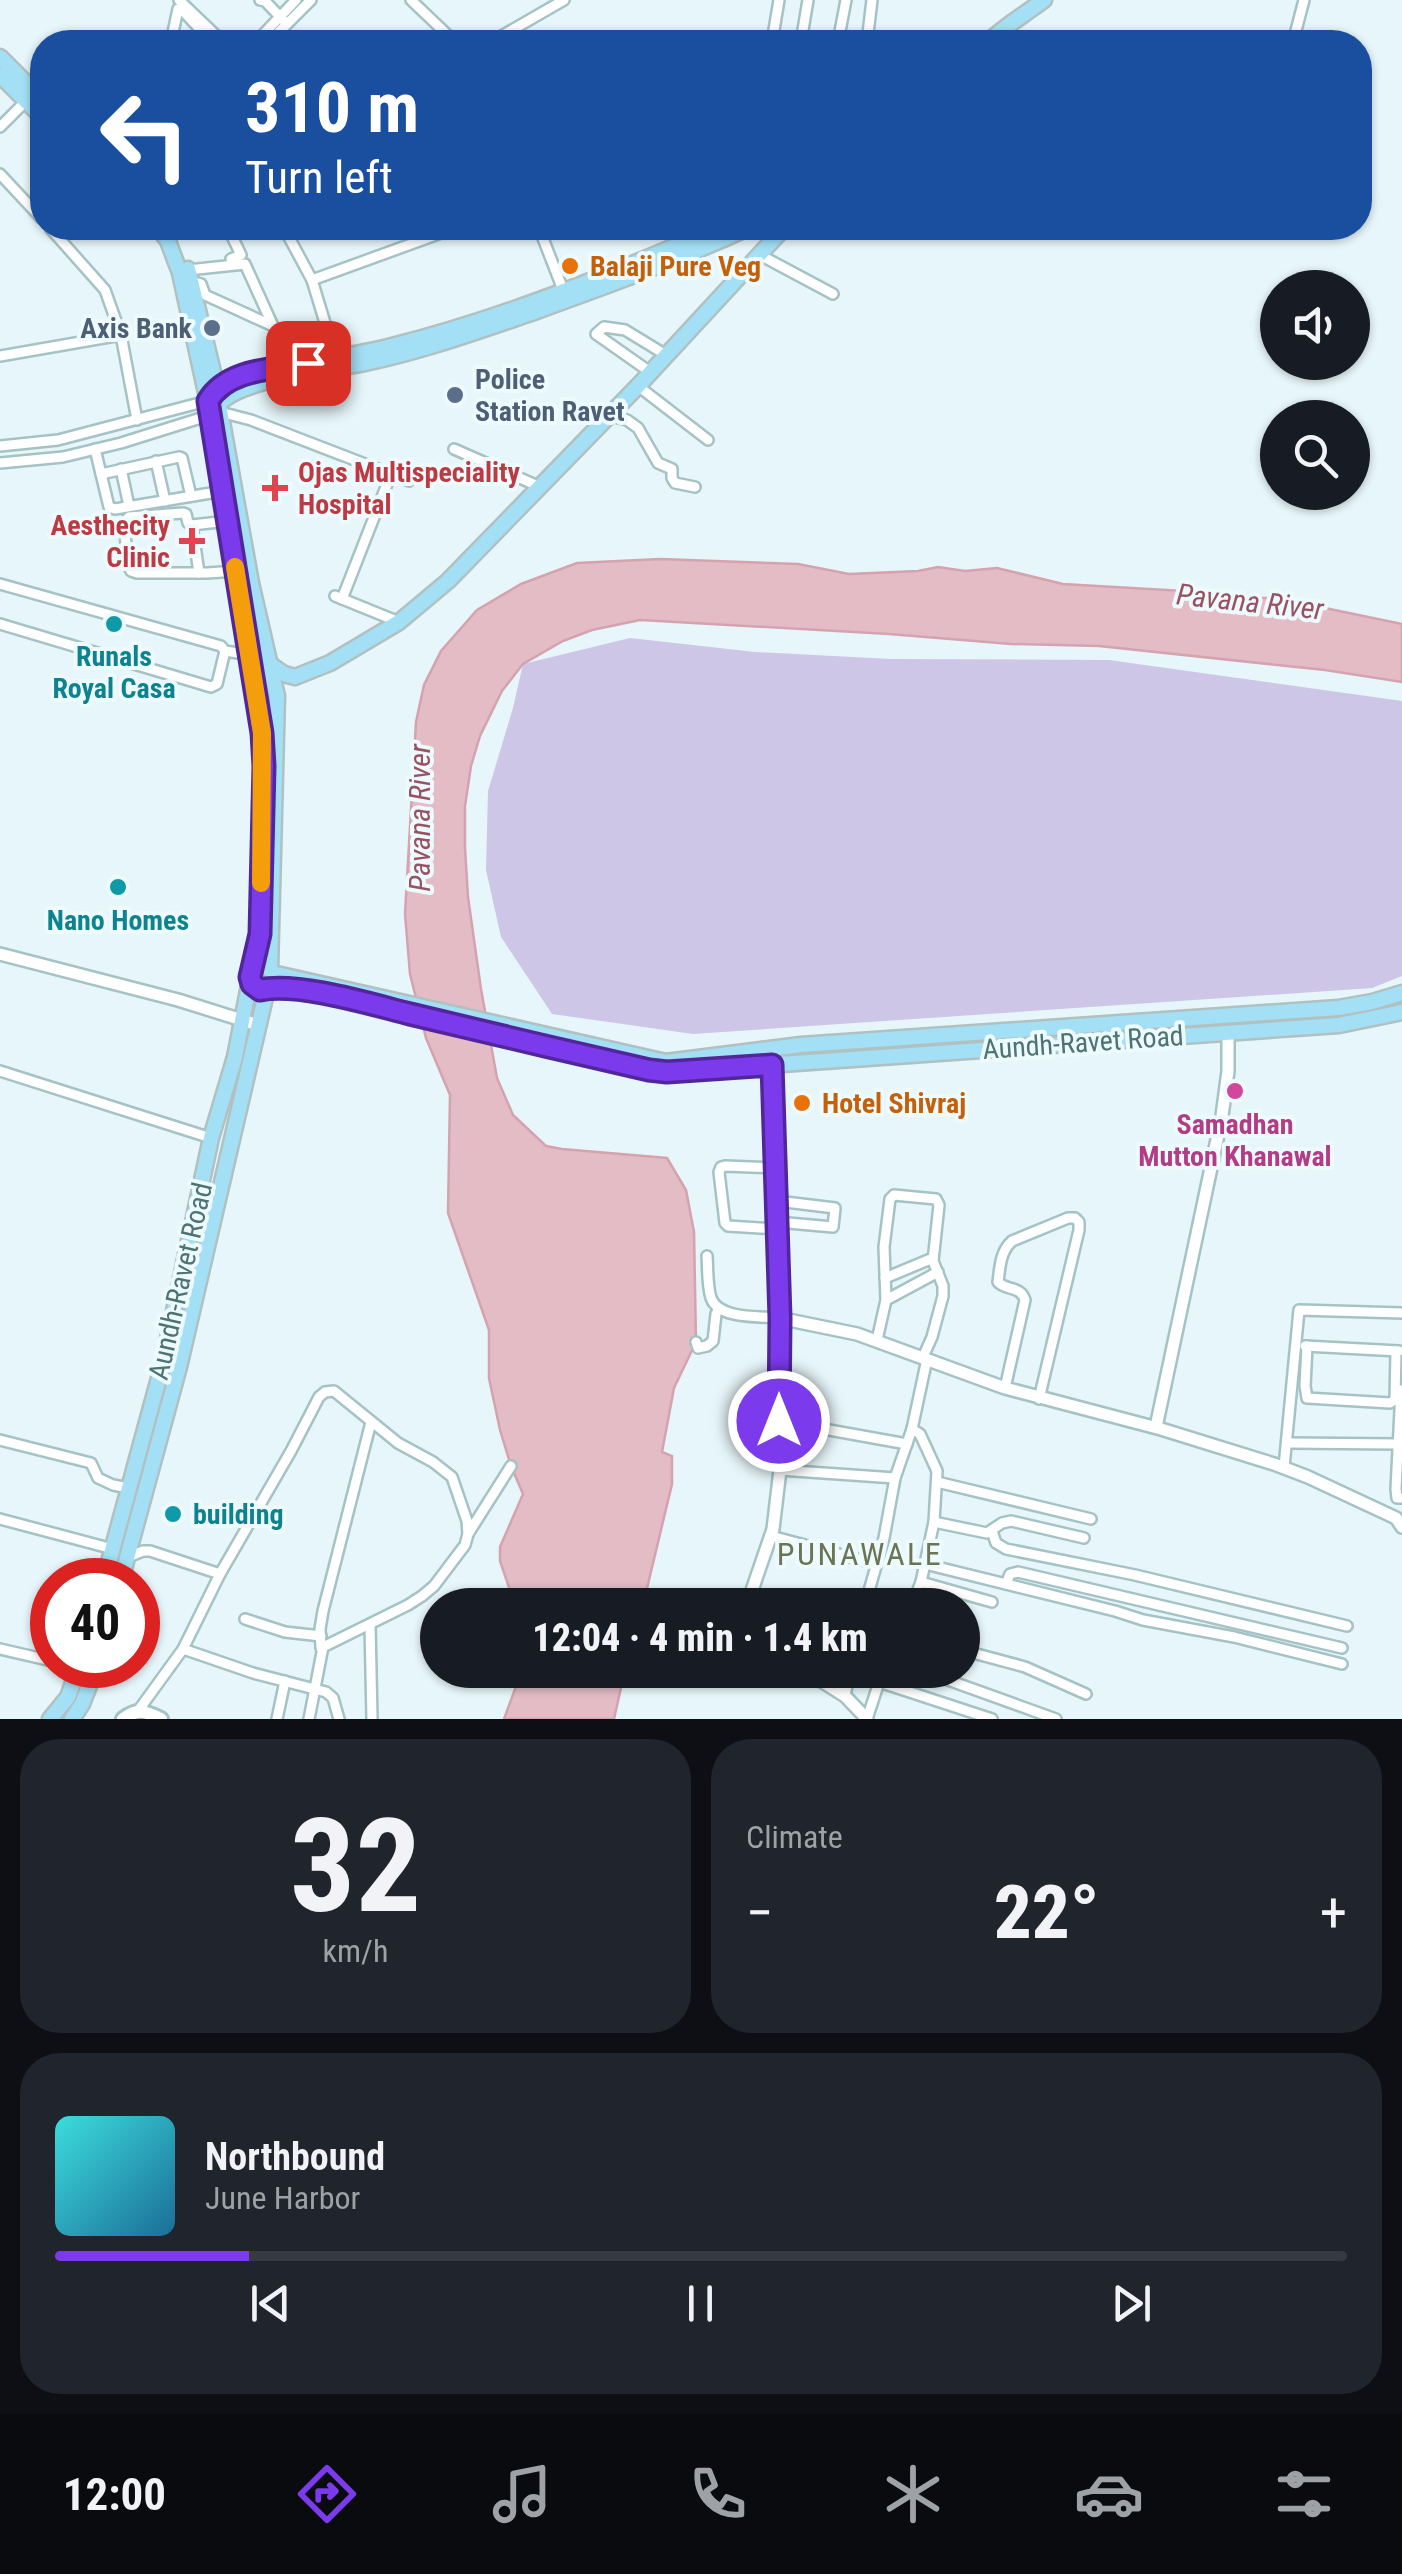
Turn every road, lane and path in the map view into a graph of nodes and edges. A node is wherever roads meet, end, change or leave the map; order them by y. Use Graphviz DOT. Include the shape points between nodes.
graph roads {
  1 [pos="178,0"];
  2 [pos="260,0"];
  3 [pos="296,0"];
  4 [pos="311,0"];
  5 [pos="411,0"];
  6 [pos="564,0"];
  7 [pos="779,0"];
  8 [pos="808,0"];
  9 [pos="846,0"];
  10 [pos="872,0"];
  11 [pos="1028,0"];
  12 [pos="1044,0"];
  13 [pos="1304,0"];
  14 [pos="284,20"];
  15 [pos="1012,20"];
  16 [pos="174,30"];
  17 [pos="201,30"];
  18 [pos="210,30"];
  19 [pos="271,30"];
  20 [pos="277,30"];
  21 [pos="442,30"];
  22 [pos="512,30"];
  23 [pos="774,30"];
  24 [pos="803,30"];
  25 [pos="840,30"];
  26 [pos="868,30"];
  27 [pos="1001,30"];
  28 [pos="1296,30"];
  29 [pos="0,56"];
  30 [pos="0,75"];
  31 [pos="30,87"];
  32 [pos="26,100"];
  33 [pos="30,104"];
  34 [pos="0,127"];
  35 [pos="0,174"];
  36 [pos="30,199"];
  37 [pos="61,240"];
  38 [pos="167,240"];
  39 [pos="177,240"];
  40 [pos="234,240"];
  41 [pos="290,240"];
  42 [pos="422,240"];
  43 [pos="544,240"];
  44 [pos="700,240"];
  45 [pos="712,240"];
  46 [pos="773,240"];
  47 [pos="688,248"];
  48 [pos="760,255"];
  49 [pos="189,272"];
  50 [pos="312,280"];
  51 [pos="833,294"];
  52 [pos="565,295"];
  53 [pos="121,335"];
  54 [pos="666,355"];
  55 [pos="0,356"];
  56 [pos="336,363"];
  57 [pos="650,372"];
  58 [pos="638,386"];
  59 [pos="214,404"];
  60 [pos="607,415"];
  61 [pos="138,420"];
  62 [pos="708,440"];
  63 [pos="26,444"];
  64 [pos="0,446"];
  65 [pos="96,449"];
  66 [pos="454,449"];
  67 [pos="28,461"];
  68 [pos="156,461"];
  69 [pos="0,463"];
  70 [pos="121,470"];
  71 [pos="101,474"];
  72 [pos="391,474"];
  73 [pos="410,481"];
  74 [pos="538,486"];
  75 [pos="694,487"];
  76 [pos="223,491"];
  77 [pos="191,496"];
  78 [pos="165,500"];
  79 [pos="130,506"];
  80 [pos="228,521"];
  81 [pos="192,525"];
  82 [pos="236,571"];
  83 [pos="198,573"];
  84 [pos="0,584"];
  85 [pos="399,622"];
  86 [pos="0,624"];
  87 [pos="226,650"];
  88 [pos="260,659"];
  89 [pos="330,663"];
  90 [pos="278,700"];
  91 [pos="259,708"];
  92 [pos="0,954"];
  93 [pos="251,977"];
  94 [pos="270,980"];
  95 [pos="1396,996"];
  96 [pos="1398,1013"];
  97 [pos="242,1020"];
  98 [pos="258,1025"];
  99 [pos="1228,1032"];
  100 [pos="772,1058"];
  101 [pos="0,1071"];
  102 [pos="212,1138"];
  103 [pos="776,1168"];
  104 [pos="777,1201"];
  105 [pos="777,1226"];
  106 [pos="707,1256"];
  107 [pos="933,1258"];
  108 [pos="938,1272"];
  109 [pos="885,1278"];
  110 [pos="886,1300"];
  111 [pos="719,1308"];
  112 [pos="1402,1313"];
  113 [pos="780,1318"];
  114 [pos="877,1340"];
  115 [pos="696,1342"];
  116 [pos="1295,1346"];
  117 [pos="1307,1346"];
  118 [pos="1400,1350"];
  119 [pos="925,1358"];
  120 [pos="1005,1388"];
  121 [pos="1039,1399"];
  122 [pos="779,1421"];
  123 [pos="371,1422"];
  124 [pos="1156,1427"];
  125 [pos="912,1429"];
  126 [pos="0,1440"];
  127 [pos="1287,1443"];
  128 [pos="906,1444"];
  129 [pos="1399,1444"];
  130 [pos="1400,1461"];
  131 [pos="511,1466"];
  132 [pos="1284,1467"];
  133 [pos="780,1470"];
  134 [pos="896,1478"];
  135 [pos="937,1482"];
  136 [pos="129,1488"];
  137 [pos="1402,1498"];
  138 [pos="0,1519"];
  139 [pos="1091,1519"];
  140 [pos="1400,1521"];
  141 [pos="934,1522"];
  142 [pos="992,1531"];
  143 [pos="468,1534"];
  144 [pos="771,1536"];
  145 [pos="1084,1538"];
  146 [pos="113,1549"];
  147 [pos="128,1557"];
  148 [pos="110,1558"];
  149 [pos="876,1564"];
  150 [pos="925,1564"];
  151 [pos="220,1574"];
  152 [pos="921,1582"];
  153 [pos="1006,1584"];
  154 [pos="753,1588"];
  155 [pos="870,1588"];
  156 [pos="919,1588"];
  157 [pos="992,1602"];
  158 [pos="244,1619"];
  159 [pos="370,1625"];
  160 [pos="1347,1626"];
  161 [pos="320,1636"];
  162 [pos="183,1648"];
  163 [pos="1342,1648"];
  164 [pos="0,1649"];
  165 [pos="322,1651"];
  166 [pos="980,1655"];
  167 [pos="30,1656"];
  168 [pos="1342,1664"];
  169 [pos="285,1681"];
  170 [pos="70,1688"];
  171 [pos="89,1688"];
  172 [pos="314,1688"];
  173 [pos="832,1688"];
  174 [pos="847,1688"];
  175 [pos="877,1688"];
  176 [pos="897,1688"];
  177 [pos="970,1688"];
  178 [pos="1086,1694"];
  179 [pos="845,1696"];
  180 [pos="138,1710"];
  181 [pos="50,1719"];
  182 [pos="72,1719"];
  183 [pos="123,1719"];
  184 [pos="161,1719"];
  185 [pos="277,1719"];
  186 [pos="309,1719"];
  187 [pos="339,1719"];
  188 [pos="372,1719"];
  189 [pos="867,1719"];
  190 [pos="992,1719"];
  191 [pos="1056,1719"];
  1 -- 18 [label="street"];
  2 -- 14 [label="street"];
  3 -- 14 [label="street"];
  4 -- 14 [label="street"];
  5 -- 21 [label="street"];
  6 -- 22 [label="street"];
  7 -- 23 [label="street"];
  8 -- 24 [label="street"];
  9 -- 25 [label="street"];
  10 -- 26 [label="street"];
  11 -- 15 [label="main road"];
  12 -- 15 [label="main road"];
  13 -- 28 [label="street"];
  14 -- 19 [label="street"];
  14 -- 20 [label="street"];
  15 -- 27 [label="main road"];
  16 -- 17 [label="street" via="181,9"];
  29 -- 31 [label="main road"];
  30 -- 32 [label="main road"];
  32 -- 33 [label="main road"];
  32 -- 34 [label="street"];
  35 -- 36 [label="street"];
  37 -- 53 [label="street" via="100,284"];
  38 -- 59 [label="main road"];
  39 -- 49 [label="main road"];
  40 -- 49 [label="street" via="239,258"];
  41 -- 50 [label="street"];
  42 -- 50 [label="street"];
  43 -- 52 [label="street"];
  44 -- 47 [label="main road"];
  45 -- 47 [label="main road"];
  46 -- 48 [label="main road"];
  47 -- 52 [label="main road"];
  48 -- 51 [label="street"];
  48 -- 54 [label="main road"];
  49 -- 49 [label="street" via="244,264 272,326 204,295"];
  49 -- 59 [label="main road"];
  50 -- 56 [label="street"];
  52 -- 56 [label="main road" via="431,348"];
  53 -- 55 [label="street"];
  53 -- 61 [label="street"];
  54 -- 57 [label="main road"];
  54 -- 57 [label="street" via="626,330 604,327 596,334"];
  56 -- 59 [label="main road" via="228,380"];
  57 -- 58 [label="main road"];
  58 -- 60 [label="main road"];
  58 -- 62 [label="street"];
  59 -- 61 [label="street"];
  59 -- 65 [label="street"];
  59 -- 72 [label="street"];
  59 -- 76 [label="main road"];
  59 -- 88 [label="main road"];
  60 -- 74 [label="main road"];
  60 -- 75 [label="street" via="638,428 658,463 672,470 674,483"];
  61 -- 63 [label="street"];
  63 -- 64 [label="street"];
  63 -- 67 [label="street"];
  65 -- 67 [label="street"];
  65 -- 71 [label="street"];
  66 -- 74 [label="street"];
  67 -- 69 [label="street"];
  68 -- 70 [label="street"];
  68 -- 77 [label="street" via="182,458"];
  68 -- 78 [label="street"];
  70 -- 71 [label="street"];
  70 -- 79 [label="street"];
  71 -- 79 [label="street" via="109,507"];
  72 -- 73 [label="street"];
  72 -- 85 [label="street" via="338,597"];
  74 -- 85 [label="main road"];
  76 -- 77 [label="street"];
  76 -- 80 [label="main road"];
  77 -- 78 [label="street"];
  78 -- 79 [label="street"];
  80 -- 81 [label="street"];
  80 -- 82 [label="main road"];
  81 -- 83 [label="street"];
  81 -- 83 [label="street" via="183,512 125,519 128,565 137,573"];
  82 -- 83 [label="street"];
  82 -- 88 [label="main road"];
  84 -- 87 [label="street"];
  85 -- 89 [label="main road"];
  86 -- 87 [label="street" via="210,687 217,684"];
  87 -- 88 [label="street"];
  88 -- 89 [label="main road" via="295,677"];
  88 -- 90 [label="main road, Aundh-Ravet Road"];
  88 -- 91 [label="main road, Aundh-Ravet Road" via="250,666"];
  89 -- 90 [label="main road"];
  90 -- 91 [label="main road" via="274,709"];
  90 -- 94 [label="main road, Aundh-Ravet Road"];
  91 -- 93 [label="main road, Aundh-Ravet Road" via="260,934"];
  92 -- 97 [label="street"];
  93 -- 94 [label="main road" via="260,967"];
  93 -- 97 [label="main road, Aundh-Ravet Road"];
  94 -- 98 [label="main road, Aundh-Ravet Road"];
  94 -- 100 [label="main road" via="684,1066"];
  95 -- 100 [label="main road, Aundh-Ravet Road" via="1338,1008 800,1045"];
  96 -- 99 [label="main road, Aundh-Ravet Road"];
  97 -- 98 [label="street"];
  97 -- 102 [label="main road, Aundh-Ravet Road"];
  98 -- 147 [label="main road, Aundh-Ravet Road"];
  99 -- 100 [label="main road, Aundh-Ravet Road"];
  99 -- 124 [label="street" via="1222,1116"];
  100 -- 103 [label="street"];
  101 -- 102 [label="street"];
  102 -- 136 [label="main road, Aundh-Ravet Road"];
  103 -- 104 [label="street"];
  103 -- 105 [label="street" via="725,1166 719,1172 725,1224"];
  104 -- 105 [label="street"];
  104 -- 105 [label="street" via="835,1208 831,1227"];
  105 -- 113 [label="street"];
  106 -- 111 [label="street"];
  107 -- 108 [label="street"];
  107 -- 109 [label="street"];
  107 -- 109 [label="street" via="938,1202 891,1196"];
  108 -- 110 [label="street"];
  108 -- 119 [label="street" via="943,1296"];
  109 -- 110 [label="street"];
  110 -- 114 [label="street"];
  111 -- 113 [label="street"];
  111 -- 115 [label="street" via="713,1341 698,1348"];
  112 -- 116 [label="street" via="1299,1310"];
  113 -- 114 [label="street"];
  113 -- 122 [label="street"];
  114 -- 119 [label="street"];
  116 -- 117 [label="street"];
  116 -- 127 [label="street"];
  117 -- 118 [label="street"];
  117 -- 118 [label="street" via="1307,1398 1390,1403"];
  118 -- 129 [label="street"];
  119 -- 120 [label="street"];
  119 -- 125 [label="street"];
  120 -- 121 [label="street"];
  120 -- 121 [label="street" via="1024,1300 1016,1289 1000,1286 1002,1256 1012,1241 1075,1218 1079,1230"];
  121 -- 124 [label="street"];
  122 -- 128 [label="street"];
  122 -- 133 [label="street"];
  123 -- 143 [label="street" via="452,1477"];
  123 -- 151 [label="street" via="339,1393 319,1397"];
  123 -- 161 [label="street"];
  124 -- 132 [label="street"];
  125 -- 128 [label="street"];
  125 -- 135 [label="street" via="938,1471"];
  126 -- 136 [label="street" via="90,1462 98,1478"];
  127 -- 129 [label="street"];
  127 -- 132 [label="street"];
  128 -- 134 [label="street"];
  129 -- 130 [label="street"];
  130 -- 137 [label="street" via="1396,1494"];
  131 -- 143 [label="street"];
  132 -- 140 [label="street"];
  133 -- 134 [label="street"];
  133 -- 144 [label="street"];
  134 -- 149 [label="street"];
  135 -- 139 [label="street"];
  135 -- 141 [label="street"];
  136 -- 146 [label="main road, Aundh-Ravet Road"];
  138 -- 146 [label="street"];
  141 -- 142 [label="street"];
  141 -- 150 [label="street"];
  142 -- 145 [label="street" via="1012,1521"];
  142 -- 160 [label="street" via="1006,1549"];
  143 -- 159 [label="street" via="434,1586"];
  144 -- 149 [label="street"];
  144 -- 154 [label="street"];
  146 -- 148 [label="main road, Aundh-Ravet Road"];
  147 -- 151 [label="street" via="146,1551"];
  149 -- 155 [label="street"];
  150 -- 152 [label="street"];
  150 -- 153 [label="street"];
  151 -- 162 [label="street"];
  152 -- 156 [label="street"];
  152 -- 157 [label="street"];
  153 -- 163 [label="street" via="1018,1572"];
  153 -- 168 [label="street"];
  158 -- 161 [label="street"];
  159 -- 165 [label="street"];
  159 -- 188 [label="street"];
  161 -- 165 [label="street"];
  162 -- 169 [label="street"];
  162 -- 180 [label="street"];
  164 -- 167 [label="street"];
  165 -- 172 [label="street"];
  166 -- 178 [label="street"];
  169 -- 172 [label="street"];
  169 -- 185 [label="street"];
  170 -- 181 [label="main road"];
  171 -- 182 [label="main road"];
  172 -- 186 [label="street"];
  172 -- 187 [label="street" via="333,1698"];
  173 -- 179 [label="street"];
  174 -- 179 [label="street"];
  175 -- 189 [label="street"];
  176 -- 190 [label="street"];
  177 -- 191 [label="street"];
  179 -- 189 [label="street"];
  180 -- 183 [label="main road"];
  180 -- 184 [label="main road"];
}
